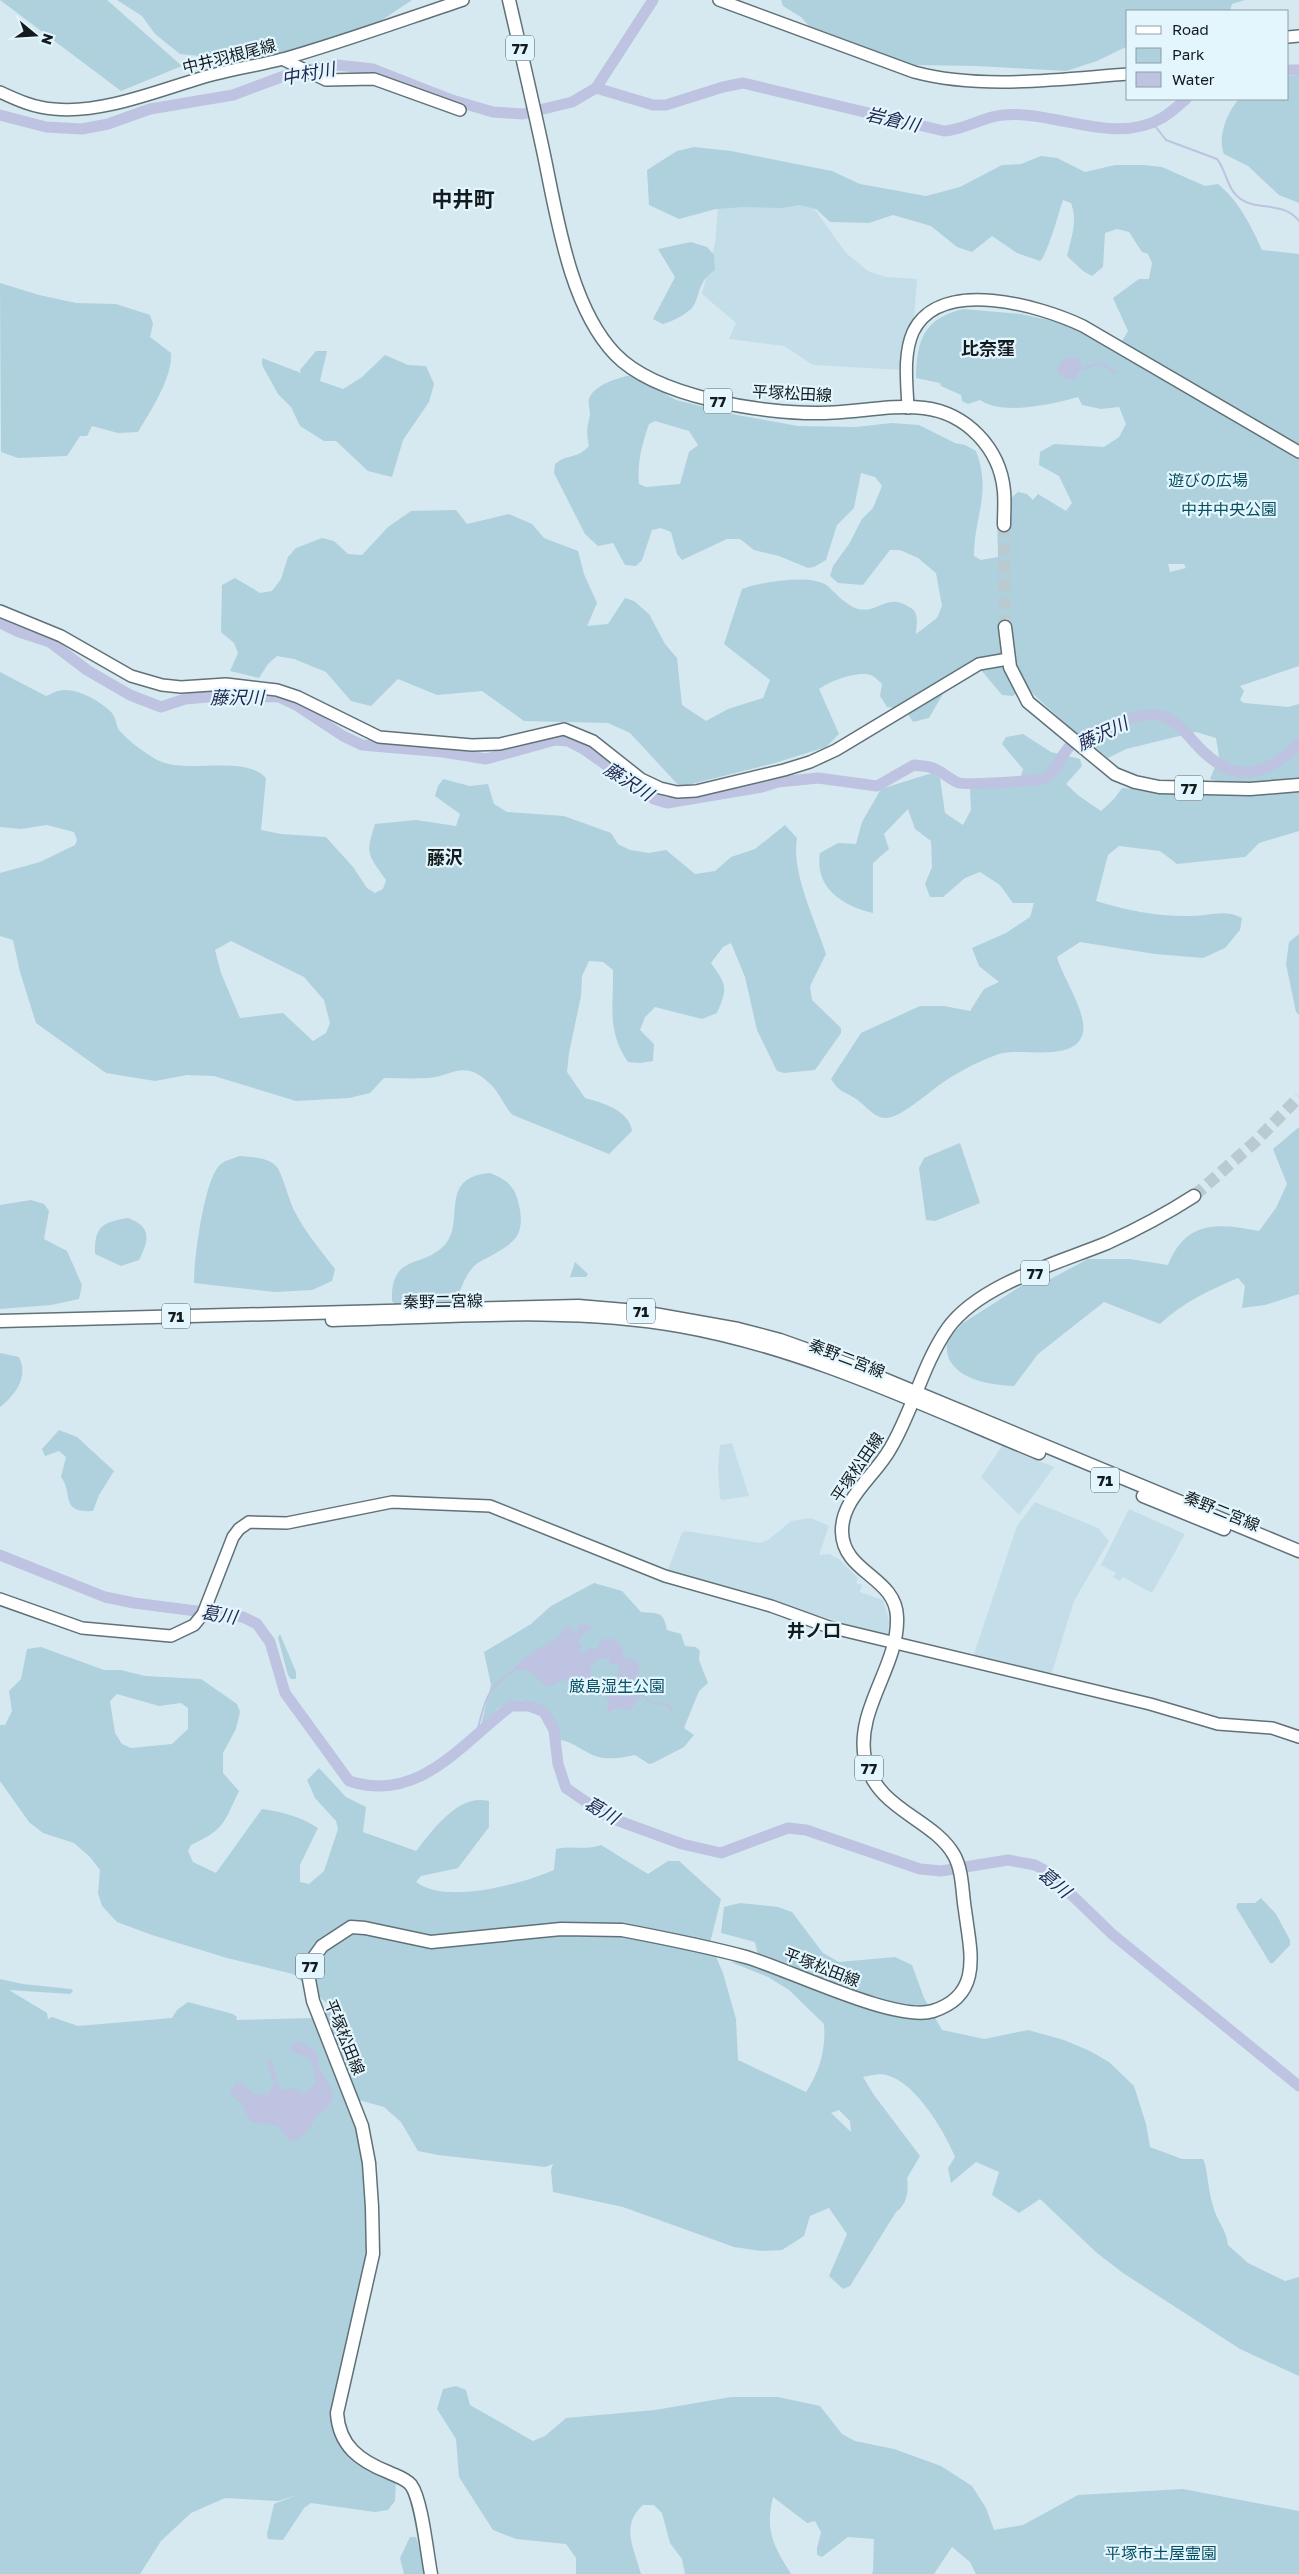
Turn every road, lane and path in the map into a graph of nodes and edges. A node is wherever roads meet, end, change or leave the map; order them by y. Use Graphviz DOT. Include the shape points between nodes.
graph roads {
  1 [pos="463,0"];
  2 [pos="509,0"];
  3 [pos="719,0"];
  4 [pos="287,62"];
  5 [pos="1126,74"];
  6 [pos="0,92"];
  7 [pos="460,110"];
  8 [pos="908,408"];
  9 [pos="1299,452"];
  10 [pos="1004,525"];
  11 [pos="0,611"];
  12 [pos="1005,627"];
  13 [pos="1008,658"];
  14 [pos="1299,785"];
  15 [pos="1194,1196"];
  16 [pos="0,1321"];
  17 [pos="114,1322"];
  18 [pos="0,1329"];
  19 [pos="914,1397"];
  20 [pos="1299,1551"];
  21 [pos="1299,1560"];
  22 [pos="0,1599"];
  23 [pos="895,1644"];
  24 [pos="1299,1737"];
  25 [pos="431,2574"];
  1 -- 4 [label="street, 中井羽根尾線"];
  2 -- 8 [label="main road, 平塚松田線 / 77" via="581,304 605,343 619,358 669,386 752,408 823,413"];
  3 -- 5 [label="street" via="937,78 985,82"];
  4 -- 6 [label="street, 中井羽根尾線" via="201,78 150,94 76,109 33,105"];
  4 -- 7 [label="street" via="326,80 382,81"];
  8 -- 9 [label="street" via="908,348 914,332 932,310 943,304 971,299 1046,311 1083,326"];
  8 -- 10 [label="main road, 平塚松田線 / 77" via="945,413 979,435 992,452 1001,477"];
  11 -- 13 [label="street" via="61,636 130,676 181,687 226,684 277,690 379,737 472,745 500,744 564,729 593,741 641,779 677,792 696,792 810,762 836,750 979,664"];
  12 -- 13 [label="main road, 77"];
  13 -- 14 [label="main road, 77" via="1028,702 1088,754 1116,774 1134,782 1158,787 1250,789"];
  15 -- 19 [label="main road, 平塚松田線 / 77" via="1153,1221 1016,1281 959,1315 939,1342"];
  16 -- 17 [label="main road, 71"];
  17 -- 18 [label="main road, 71"];
  17 -- 19 [label="main road, 秦野二宮線 / 71" via="578,1306 680,1317 780,1340"];
  19 -- 20 [label="main road, 秦野二宮線 / 71"];
  19 -- 21 [label="main road, 秦野二宮線 / 71"];
  19 -- 23 [label="main road, 平塚松田線 / 77" via="890,1449 849,1504 842,1525 843,1540 852,1560 882,1584 894,1601 897,1618"];
  22 -- 23 [label="street" via="82,1628 161,1637 182,1633 200,1619 233,1537 238,1528 249,1522 287,1523 392,1502 476,1505 502,1510 665,1576"];
  23 -- 24 [label="street" via="1150,1704 1218,1724 1272,1728"];
  23 -- 25 [label="main road, 平塚松田線 / 77" via="870,1709 865,1758 871,1774 889,1801 944,1843 956,1861 971,1952 970,1975 962,1993 942,2008 923,2014 894,2009 837,1992 776,1966 622,1930 561,1929 431,1942 351,1927 322,1946 312,1960 309,1987 362,2126 372,2207 373,2254 336,2413 338,2426 351,2451 368,2464 412,2486 418,2499"];
}
